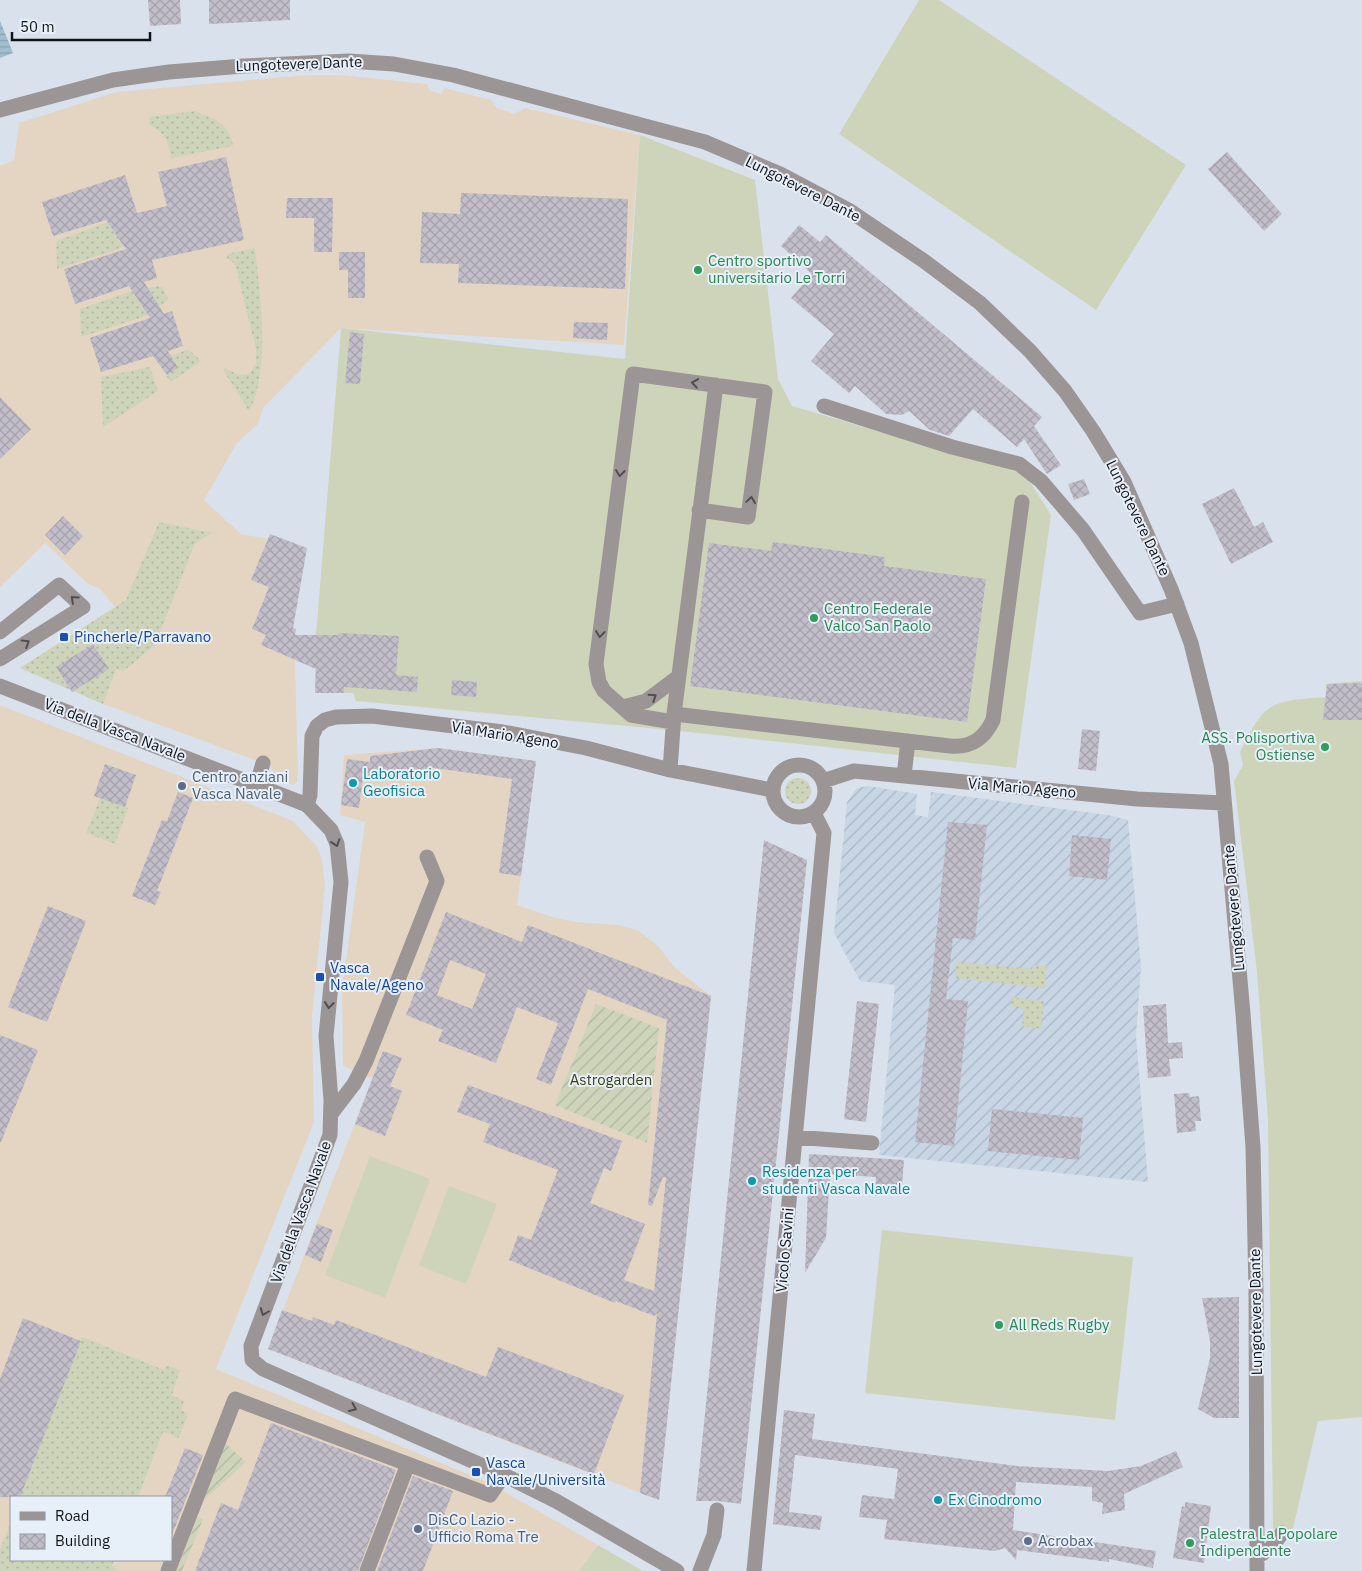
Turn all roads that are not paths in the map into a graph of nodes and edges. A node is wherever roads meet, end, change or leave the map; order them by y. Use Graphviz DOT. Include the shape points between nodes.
graph roads {
  1 [pos="0,110"];
  2 [pos="716,385"];
  3 [pos="824,406"];
  4 [pos="1022,502"];
  5 [pos="699,510"];
  6 [pos="1177,604"];
  7 [pos="0,632"];
  8 [pos="0,659"];
  9 [pos="678,677"];
  10 [pos="0,686"];
  11 [pos="623,707"];
  12 [pos="673,718"];
  13 [pos="908,741"];
  14 [pos="263,763"];
  15 [pos="670,770"];
  16 [pos="904,776"];
  17 [pos="823,781"];
  18 [pos="257,784"];
  19 [pos="772,790"];
  20 [pos="1224,803"];
  21 [pos="307,805"];
  22 [pos="814,813"];
  23 [pos="427,857"];
  24 [pos="331,1114"];
  25 [pos="795,1137"];
  26 [pos="872,1143"];
  27 [pos="408,1464"];
  28 [pos="504,1475"];
  29 [pos="717,1510"];
  30 [pos="1282,1533"];
  31 [pos="172,1561"];
  32 [pos="1257,1564"];
  33 [pos="367,1571"];
  34 [pos="677,1571"];
  35 [pos="700,1571"];
  36 [pos="754,1571"];
  1 -- 6 [label="street, Lungotevere Dante" via="83,86 142,75 336,60 453,75 705,142 850,210 980,303 1030,351 1071,399 1124,482"];
  2 -- 5 [label="street"];
  5 -- 2 [label="street, one-way" via="748,517 765,392"];
  2 -- 11 [label="street, one-way" via="633,374 596,664 599,682"];
  3 -- 6 [label="street" via="952,447 1019,464 1041,481 1083,530 1140,613"];
  4 -- 13 [label="street" via="992,720 987,732 964,747"];
  5 -- 9 [label="street"];
  6 -- 20 [label="street, Lungotevere Dante" via="1191,643 1211,721"];
  8 -- 7 [label="street, one-way" via="83,607 59,585"];
  11 -- 9 [label="street, one-way" via="646,701"];
  9 -- 12 [label="street"];
  10 -- 18 [label="street, Via della Vasca Navale"];
  11 -- 12 [label="street" via="631,715"];
  12 -- 13 [label="street"];
  12 -- 15 [label="street"];
  13 -- 16 [label="street"];
  14 -- 18 [label="street"];
  15 -- 19 [label="street, Via Mario Ageno"];
  15 -- 21 [label="street, Via Mario Ageno" via="586,748 503,732 372,716 336,717 317,726 312,736"];
  16 -- 17 [label="street, Via Mario Ageno" via="854,771"];
  16 -- 20 [label="street, Via Mario Ageno" via="1137,799"];
  17 -- 19 [label="street" via="812,768 794,765 779,774"];
  17 -- 22 [label="street" via="824,799"];
  18 -- 21 [label="street, Via della Vasca Navale"];
  19 -- 22 [label="street" via="783,812 798,817"];
  20 -- 32 [label="street, Lungotevere Dante" via="1252,1147"];
  21 -- 24 [label="street, Via della Vasca Navale, one-way" via="331,830 338,844 340,865 340,898 326,1036"];
  22 -- 25 [label="street, Vicolo Savini" via="824,834"];
  23 -- 24 [label="street" via="436,881 366,1061 354,1084"];
  24 -- 28 [label="street, Via della Vasca Navale, one-way" via="330,1134 251,1346 252,1360 263,1369"];
  25 -- 26 [label="street"];
  25 -- 36 [label="street, Vicolo Savini"];
  27 -- 28 [label="street" via="490,1495"];
  27 -- 31 [label="street" via="235,1399"];
  27 -- 33 [label="street"];
  28 -- 34 [label="street, Via della Vasca Navale" via="556,1500"];
  29 -- 35 [label="street" via="714,1535"];
  30 -- 32 [label="street"];
}
